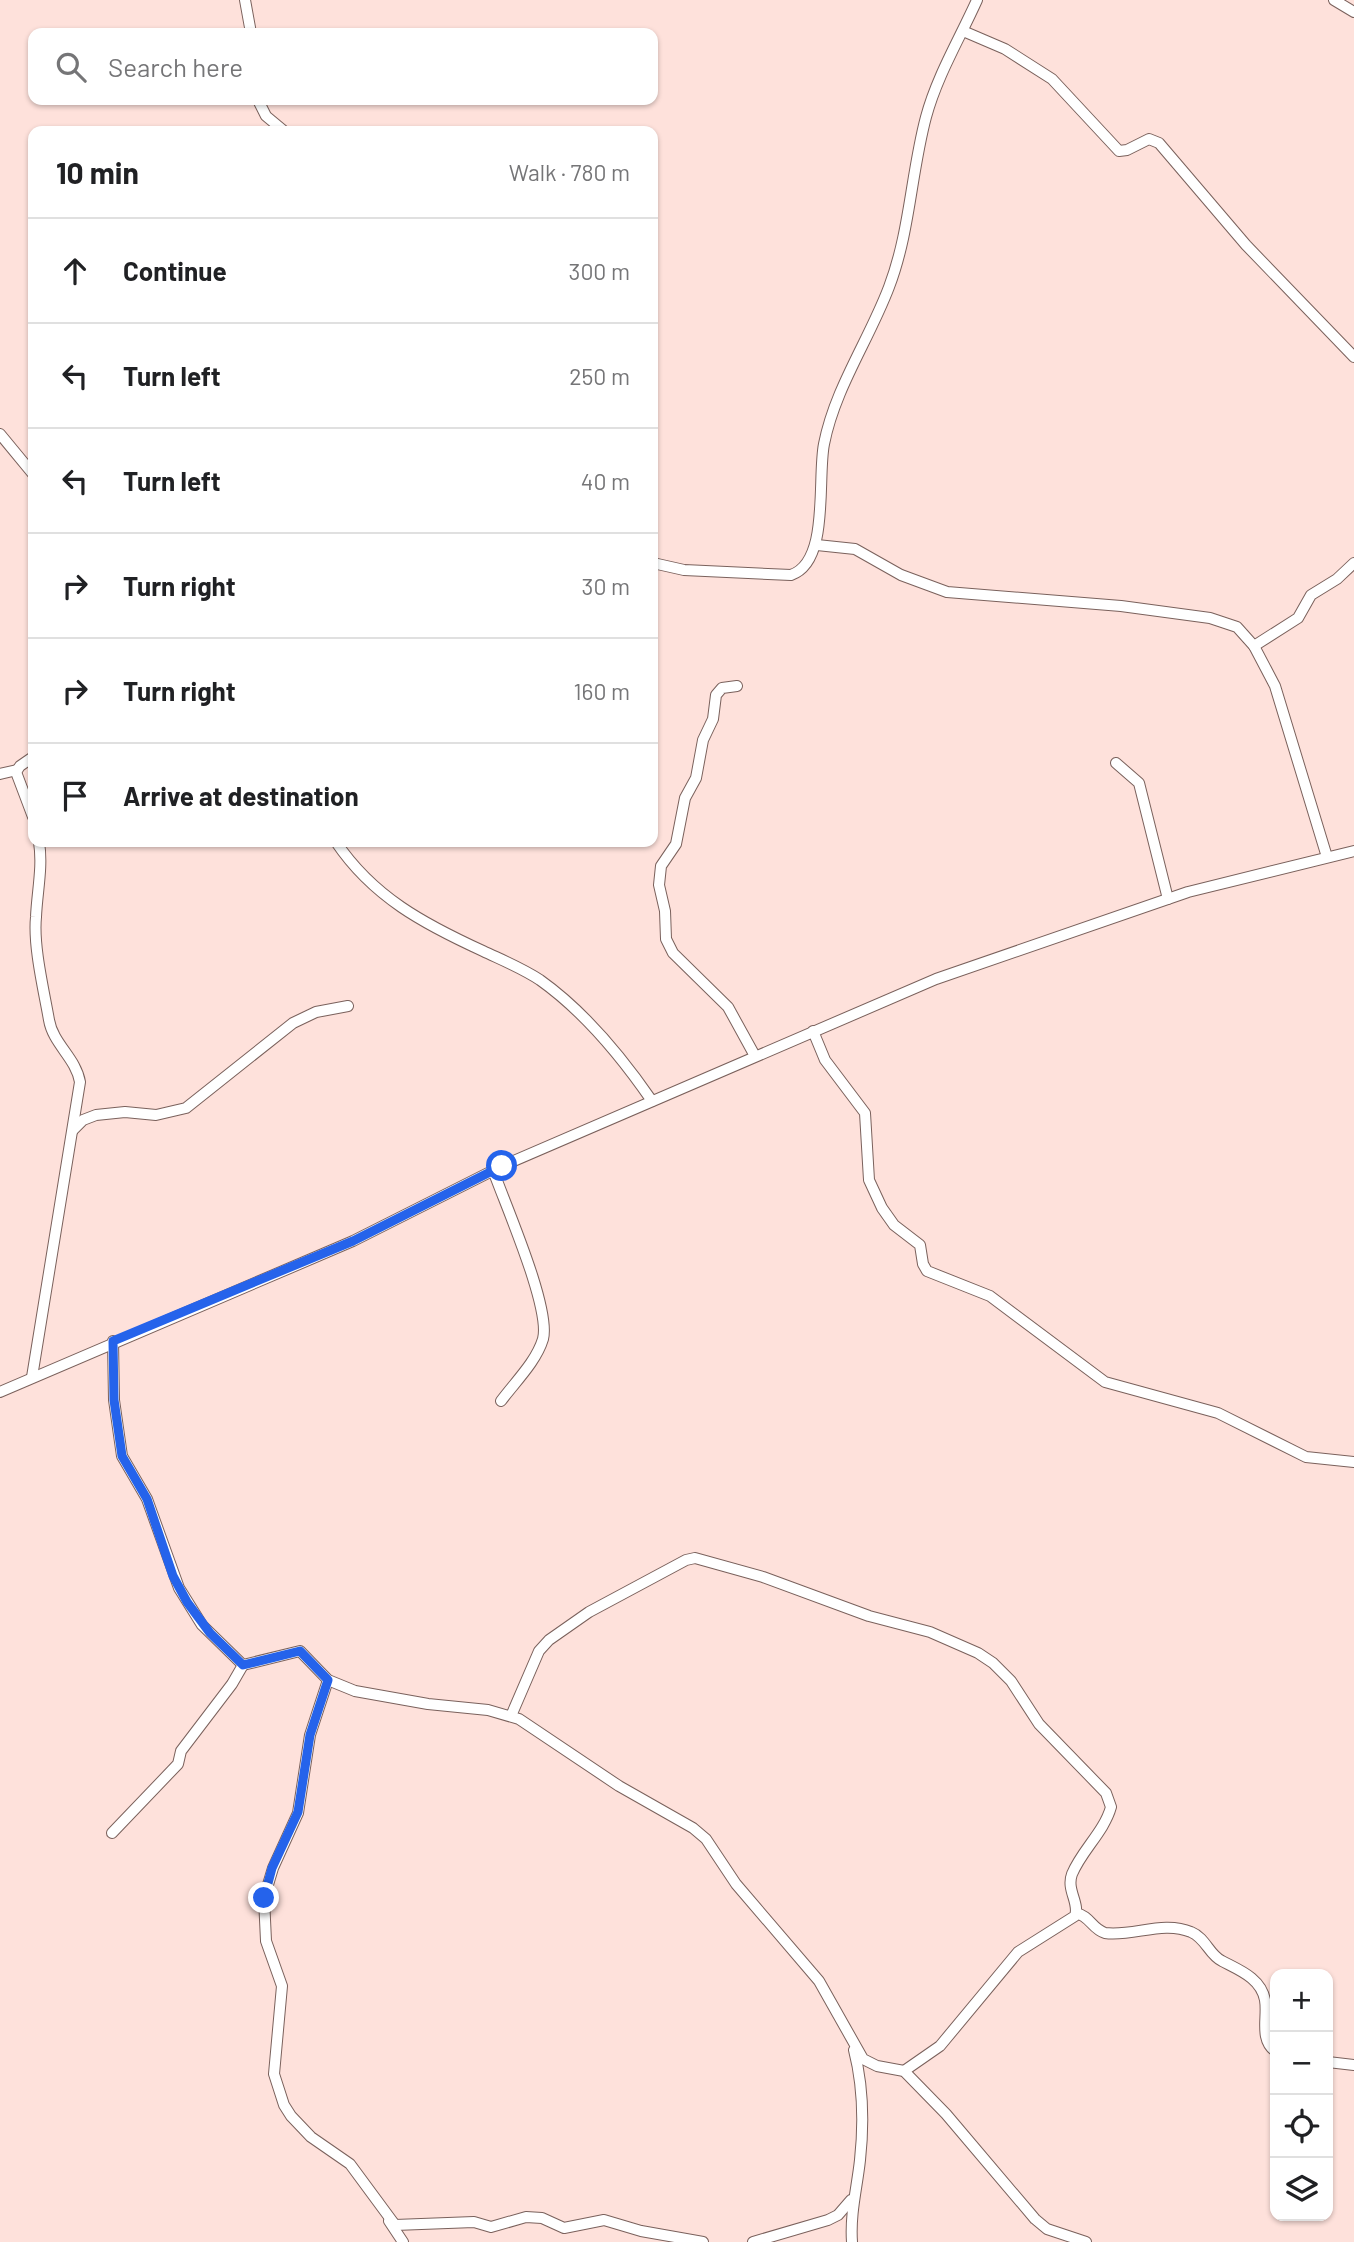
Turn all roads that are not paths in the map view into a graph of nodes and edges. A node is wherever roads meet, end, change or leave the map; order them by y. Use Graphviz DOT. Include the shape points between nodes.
graph roads {
  1 [pos="245,0"];
  2 [pos="977,0"];
  3 [pos="1334,0"];
  4 [pos="1354,12"];
  5 [pos="250,28"];
  6 [pos="963,31"];
  7 [pos="260,105"];
  8 [pos="278,126"];
  9 [pos="1354,357"];
  10 [pos="0,434"];
  11 [pos="28,468"];
  12 [pos="817,545"];
  13 [pos="1354,563"];
  14 [pos="658,564"];
  15 [pos="1254,646"];
  16 [pos="737,685"];
  17 [pos="28,761"];
  18 [pos="1116,763"];
  19 [pos="17,770"];
  20 [pos="0,774"];
  21 [pos="28,805"];
  22 [pos="39,847"];
  23 [pos="340,847"];
  24 [pos="1354,851"];
  25 [pos="1326,857"];
  26 [pos="1168,899"];
  27 [pos="348,1006"];
  28 [pos="813,1031"];
  29 [pos="755,1056"];
  30 [pos="652,1101"];
  31 [pos="71,1134"];
  32 [pos="492,1170"];
  33 [pos="113,1341"];
  34 [pos="32,1377"];
  35 [pos="0,1392"];
  36 [pos="501,1401"];
  37 [pos="1354,1462"];
  38 [pos="243,1665"];
  39 [pos="328,1680"];
  40 [pos="511,1716"];
  41 [pos="112,1833"];
  42 [pos="1076,1913"];
  43 [pos="852,2042"];
  44 [pos="1270,2045"];
  45 [pos="1333,2063"];
  46 [pos="1354,2066"];
  47 [pos="904,2071"];
  48 [pos="852,2197"];
  49 [pos="389,2221"];
  50 [pos="404,2242"];
  51 [pos="703,2242"];
  52 [pos="753,2242"];
  53 [pos="852,2242"];
  54 [pos="1086,2242"];
  1 -- 5 [label="street"];
  2 -- 6 [label="street"];
  3 -- 4 [label="street"];
  6 -- 9 [label="street" via="1052,79 1115,148 1127,150 1149,139 1159,143 1246,244"];
  6 -- 12 [label="street" via="926,117 890,286 829,422 820,468"];
  7 -- 8 [label="street"];
  10 -- 11 [label="street"];
  12 -- 14 [label="street" via="809,562 791,575"];
  12 -- 15 [label="street" via="855,549 901,575 947,592 1121,606 1220,621 1237,627"];
  13 -- 15 [label="street" via="1311,595 1298,618"];
  15 -- 25 [label="street" via="1275,687"];
  16 -- 29 [label="street" via="722,688 716,695 696,778 685,798 676,844 661,866 659,885 666,911 666,939 673,953 728,1007"];
  17 -- 19 [label="street"];
  18 -- 26 [label="street" via="1139,783"];
  19 -- 20 [label="street"];
  19 -- 21 [label="street"];
  22 -- 31 [label="street" via="36,934 48,1018 76,1066 80,1082"];
  23 -- 30 [label="street" via="364,879 406,913 514,965 572,1006 633,1073"];
  24 -- 25 [label="street"];
  25 -- 26 [label="street"];
  26 -- 28 [label="street" via="936,979"];
  27 -- 31 [label="street" via="316,1012 293,1023 191,1105 156,1115 96,1115 80,1122"];
  28 -- 29 [label="street"];
  28 -- 37 [label="street" via="825,1060 865,1112 869,1180 882,1208 894,1225 920,1245 927,1271 990,1296 1105,1382 1218,1413 1306,1457"];
  29 -- 30 [label="street"];
  30 -- 32 [label="street"];
  31 -- 34 [label="street"];
  32 -- 33 [label="street" via="353,1241"];
  32 -- 36 [label="street" via="538,1295 544,1329 539,1348"];
  33 -- 34 [label="street"];
  33 -- 38 [label="street" via="114,1400 122,1456 147,1499 173,1576 187,1602"];
  34 -- 35 [label="street"];
  38 -- 39 [label="street" via="300,1651"];
  38 -- 41 [label="street" via="181,1751 178,1764"];
  39 -- 40 [label="street" via="373,1695"];
  39 -- 49 [label="street" via="310,1735 298,1812 272,1868 264,1898 266,1941 282,1986 274,2074 291,2116 311,2137 350,2164"];
  40 -- 42 [label="street" via="539,1651 549,1640 589,1612 695,1558 930,1632 993,1663 1011,1681 1039,1724 1110,1799 1109,1814 1072,1875"];
  40 -- 43 [label="street" via="706,1839 736,1884 819,1980"];
  42 -- 44 [label="street" via="1105,1933 1168,1927 1195,1934 1218,1958 1259,1986 1266,2003"];
  42 -- 47 [label="street" via="1056,1931 1018,1952 940,2046"];
  43 -- 47 [label="street" via="867,2062"];
  43 -- 48 [label="street" via="862,2103 861,2156"];
  45 -- 46 [label="street"];
  47 -- 54 [label="street" via="1035,2219 1047,2229"];
  48 -- 52 [label="street" via="828,2220"];
  48 -- 53 [label="street"];
  49 -- 50 [label="street"];
  49 -- 51 [label="street" via="402,2226 464,2222 491,2227 526,2217 564,2228 604,2220 632,2230"];
}
